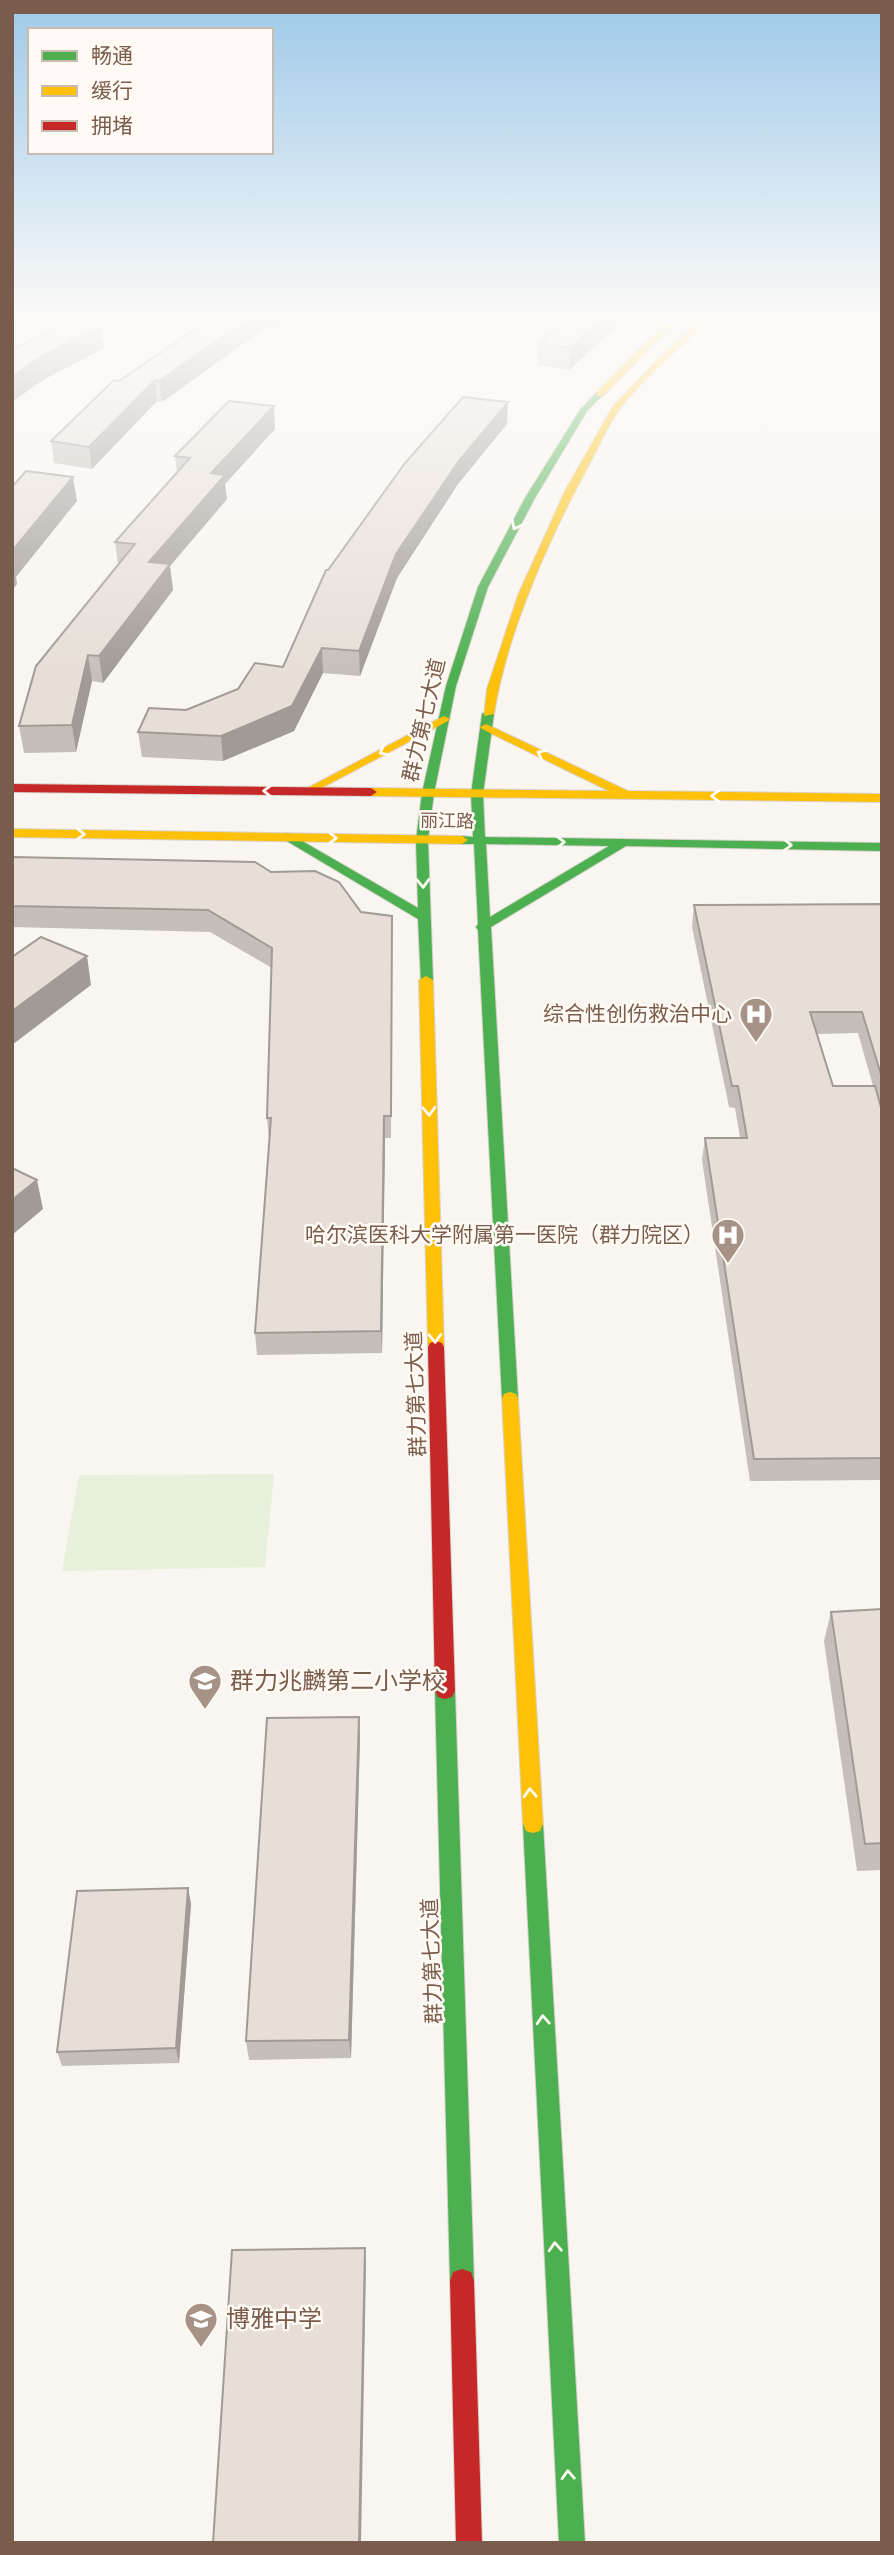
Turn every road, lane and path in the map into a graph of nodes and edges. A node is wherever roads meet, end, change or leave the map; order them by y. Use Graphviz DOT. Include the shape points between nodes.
graph roads {
  1 [pos="567,438"];
  2 [pos="600,438"];
  3 [pos="444,719"];
  4 [pos="486,727"];
  5 [pos="12,788"];
  6 [pos="308,791"];
  7 [pos="428,793"];
  8 [pos="477,794"];
  9 [pos="626,795"];
  10 [pos="882,798"];
  11 [pos="12,833"];
  12 [pos="286,837"];
  13 [pos="422,840"];
  14 [pos="478,841"];
  15 [pos="623,843"];
  16 [pos="882,847"];
  17 [pos="424,917"];
  18 [pos="482,928"];
  19 [pos="469,2543"];
  20 [pos="572,2543"];
  1 -- 3 [label="main road, 群力第七大道, one-way" via="484,587"];
  2 -- 4 [label="main road" via="570,491 523,595 492,689"];
  3 -- 6 [label="main road, one-way"];
  3 -- 7 [label="main road, 群力第七大道"];
  4 -- 8 [label="main road"];
  9 -- 4 [label="main road, one-way"];
  6 -- 5 [label="main road, 丽江路, one-way"];
  6 -- 7 [label="main road, 丽江路"];
  7 -- 8 [label="main road, 丽江路"];
  7 -- 13 [label="main road, 群力第七大道"];
  8 -- 9 [label="main road, 丽江路"];
  8 -- 14 [label="main road"];
  10 -- 9 [label="main road, 丽江路, one-way"];
  11 -- 12 [label="main road, 丽江路, one-way"];
  12 -- 13 [label="main road, 丽江路, one-way"];
  12 -- 17 [label="main road"];
  13 -- 14 [label="main road, 丽江路"];
  13 -- 17 [label="main road, 群力第七大道, one-way"];
  14 -- 15 [label="main road, 丽江路, one-way"];
  14 -- 18 [label="main road"];
  15 -- 16 [label="main road, 丽江路, one-way"];
  15 -- 18 [label="main road"];
  17 -- 19 [label="main road, 群力第七大道, one-way"];
  20 -- 18 [label="main road, one-way"];
}
